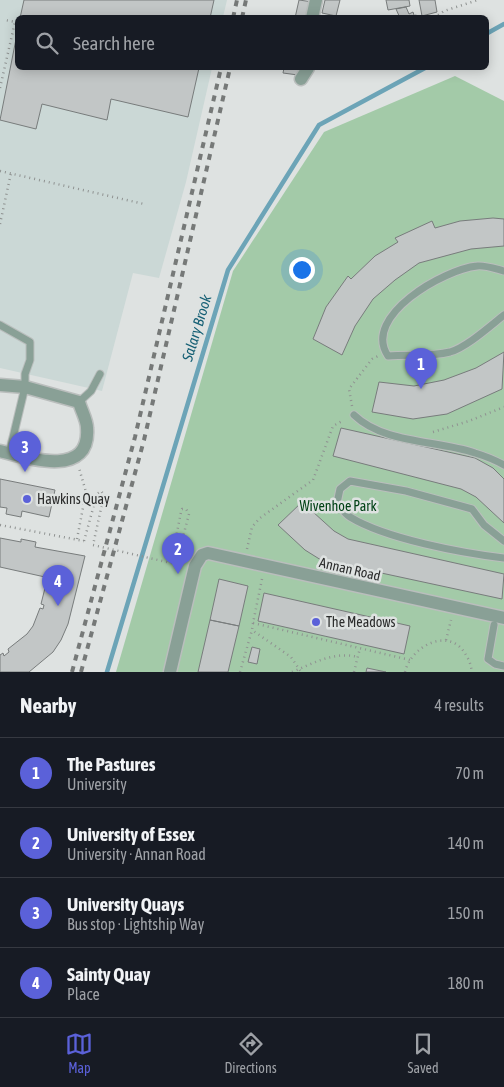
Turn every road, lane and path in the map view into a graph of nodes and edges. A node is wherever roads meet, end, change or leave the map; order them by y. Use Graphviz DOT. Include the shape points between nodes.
graph roads {
  1 [pos="316,0"];
  2 [pos="478,0"];
  3 [pos="313,15"];
  4 [pos="438,15"];
  5 [pos="0,18"];
  6 [pos="307,70"];
  7 [pos="301,79"];
  8 [pos="0,88"];
  9 [pos="0,171"];
  10 [pos="11,173"];
  11 [pos="144,204"];
  12 [pos="0,224"];
  13 [pos="504,270"];
  14 [pos="504,314"];
  15 [pos="0,325"];
  16 [pos="386,352"];
  17 [pos="100,374"];
  18 [pos="0,385"];
  19 [pos="25,387"];
  20 [pos="79,402"];
  21 [pos="504,406"];
  22 [pos="354,415"];
  23 [pos="414,439"];
  24 [pos="5,453"];
  25 [pos="75,456"];
  26 [pos="504,465"];
  27 [pos="0,525"];
  28 [pos="77,539"];
  29 [pos="504,541"];
  30 [pos="179,552"];
  31 [pos="504,558"];
  32 [pos="244,560"];
  33 [pos="263,575"];
  34 [pos="452,616"];
  35 [pos="499,622"];
  36 [pos="253,623"];
  37 [pos="252,630"];
  38 [pos="446,640"];
  39 [pos="360,648"];
  40 [pos="358,657"];
  41 [pos="410,660"];
  42 [pos="504,666"];
  43 [pos="300,671"];
  44 [pos="170,672"];
  45 [pos="240,672"];
  46 [pos="292,672"];
  47 [pos="354,672"];
  48 [pos="406,672"];
  49 [pos="472,672"];
  1 -- 3 [label="street"];
  2 -- 4 [label="path"];
  5 -- 8 [label="path" via="15,22"];
  6 -- 7 [label="street"];
  9 -- 10 [label="path"];
  10 -- 11 [label="path"];
  10 -- 12 [label="path"];
  13 -- 16 [label="lane" via="478,266 450,273 419,290 393,311 384,336"];
  14 -- 16 [label="lane" via="452,351 388,356"];
  15 -- 19 [label="lane" via="30,342"];
  16 -- 22 [label="path" via="372,359 349,389"];
  17 -- 20 [label="lane" via="91,391"];
  18 -- 19 [label="street"];
  19 -- 20 [label="street"];
  19 -- 24 [label="lane"];
  20 -- 25 [label="street" via="87,428 84,446"];
  21 -- 23 [label="path"];
  22 -- 23 [label="lane" via="363,424"];
  22 -- 32 [label="path" via="334,426 313,480 252,527"];
  23 -- 26 [label="lane" via="475,452"];
  24 -- 25 [label="street" via="48,463"];
  25 -- 28 [label="path" via="86,492"];
  27 -- 28 [label="path"];
  28 -- 30 [label="path, bridge" via="84,541 97,494 101,491 104,495 93,545 171,563 181,512 186,509 189,514"];
  29 -- 31 [label="lane" via="484,525 472,509 350,480 340,489 337,503 348,516 368,527 462,552"];
  32 -- 35 [label="street, Annan Road"];
  32 -- 44 [label="street, Annan Road" via="208,553 202,555 195,566"];
  33 -- 36 [label="path"];
  34 -- 38 [label="path"];
  35 -- 42 [label="lane" via="488,658"];
  36 -- 37 [label="path"];
  36 -- 39 [label="path"];
  37 -- 43 [label="path" via="291,657"];
  37 -- 45 [label="path"];
  38 -- 41 [label="path" via="426,645"];
  38 -- 49 [label="path" via="456,644 467,656"];
  39 -- 40 [label="path"];
  39 -- 41 [label="path"];
  40 -- 43 [label="path" via="334,655"];
  40 -- 47 [label="path"];
  41 -- 48 [label="path"];
  43 -- 46 [label="path"];
}
